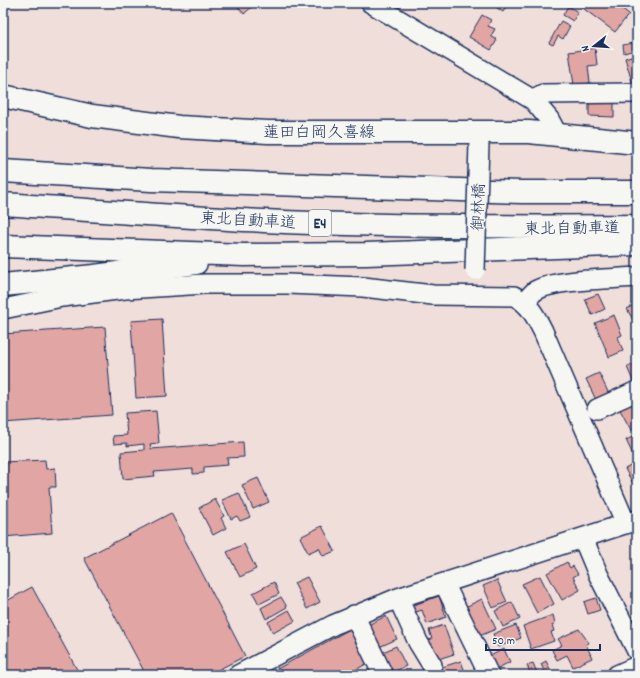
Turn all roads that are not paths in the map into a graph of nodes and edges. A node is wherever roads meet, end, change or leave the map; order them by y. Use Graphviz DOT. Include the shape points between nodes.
graph roads {
  1 [pos="371,3"];
  2 [pos="393,9"];
  3 [pos="637,93"];
  4 [pos="3,96"];
  5 [pos="534,100"];
  6 [pos="557,134"];
  7 [pos="478,137"];
  8 [pos="637,143"];
  9 [pos="3,171"];
  10 [pos="637,192"];
  11 [pos="3,204"];
  12 [pos="637,226"];
  13 [pos="637,244"];
  14 [pos="3,246"];
  15 [pos="244,255"];
  16 [pos="637,277"];
  17 [pos="3,285"];
  18 [pos="475,295"];
  19 [pos="525,303"];
  20 [pos="3,309"];
  21 [pos="637,391"];
  22 [pos="597,409"];
  23 [pos="631,522"];
  24 [pos="583,538"];
  25 [pos="444,583"];
  26 [pos="398,598"];
  27 [pos="354,615"];
  28 [pos="637,652"];
  29 [pos="432,665"];
  30 [pos="637,666"];
  31 [pos="238,675"];
  32 [pos="383,675"];
  33 [pos="489,675"];
  34 [pos="617,675"];
  1 -- 2 [label="street"];
  2 -- 5 [label="street"];
  3 -- 5 [label="street" via="543,94"];
  4 -- 7 [label="main road, 蓮田白岡久喜線" via="92,116 178,127"];
  5 -- 6 [label="street"];
  6 -- 7 [label="main road, 蓮田白岡久喜線"];
  6 -- 8 [label="main road, 蓮田白岡久喜線"];
  7 -- 18 [label="street, 御林橋, bridge"];
  9 -- 10 [label="main road" via="151,180 522,192"];
  11 -- 12 [label="main road, 東北自動車道 / E4" via="340,224 512,228"];
  13 -- 15 [label="main road" via="374,254"];
  14 -- 15 [label="main road"];
  15 -- 17 [label="main road" via="163,268"];
  16 -- 19 [label="street" via="546,286 535,291"];
  18 -- 19 [label="street" via="507,295 521,299"];
  18 -- 20 [label="street" via="434,295 317,285 205,284 125,289 62,297"];
  19 -- 23 [label="street" via="534,313 543,331"];
  21 -- 22 [label="street"];
  23 -- 24 [label="street"];
  24 -- 25 [label="street"];
  24 -- 28 [label="street"];
  25 -- 26 [label="street"];
  25 -- 33 [label="street"];
  26 -- 27 [label="street"];
  26 -- 29 [label="street" via="418,642"];
  27 -- 31 [label="street"];
  27 -- 32 [label="street"];
  30 -- 34 [label="street"];
}
